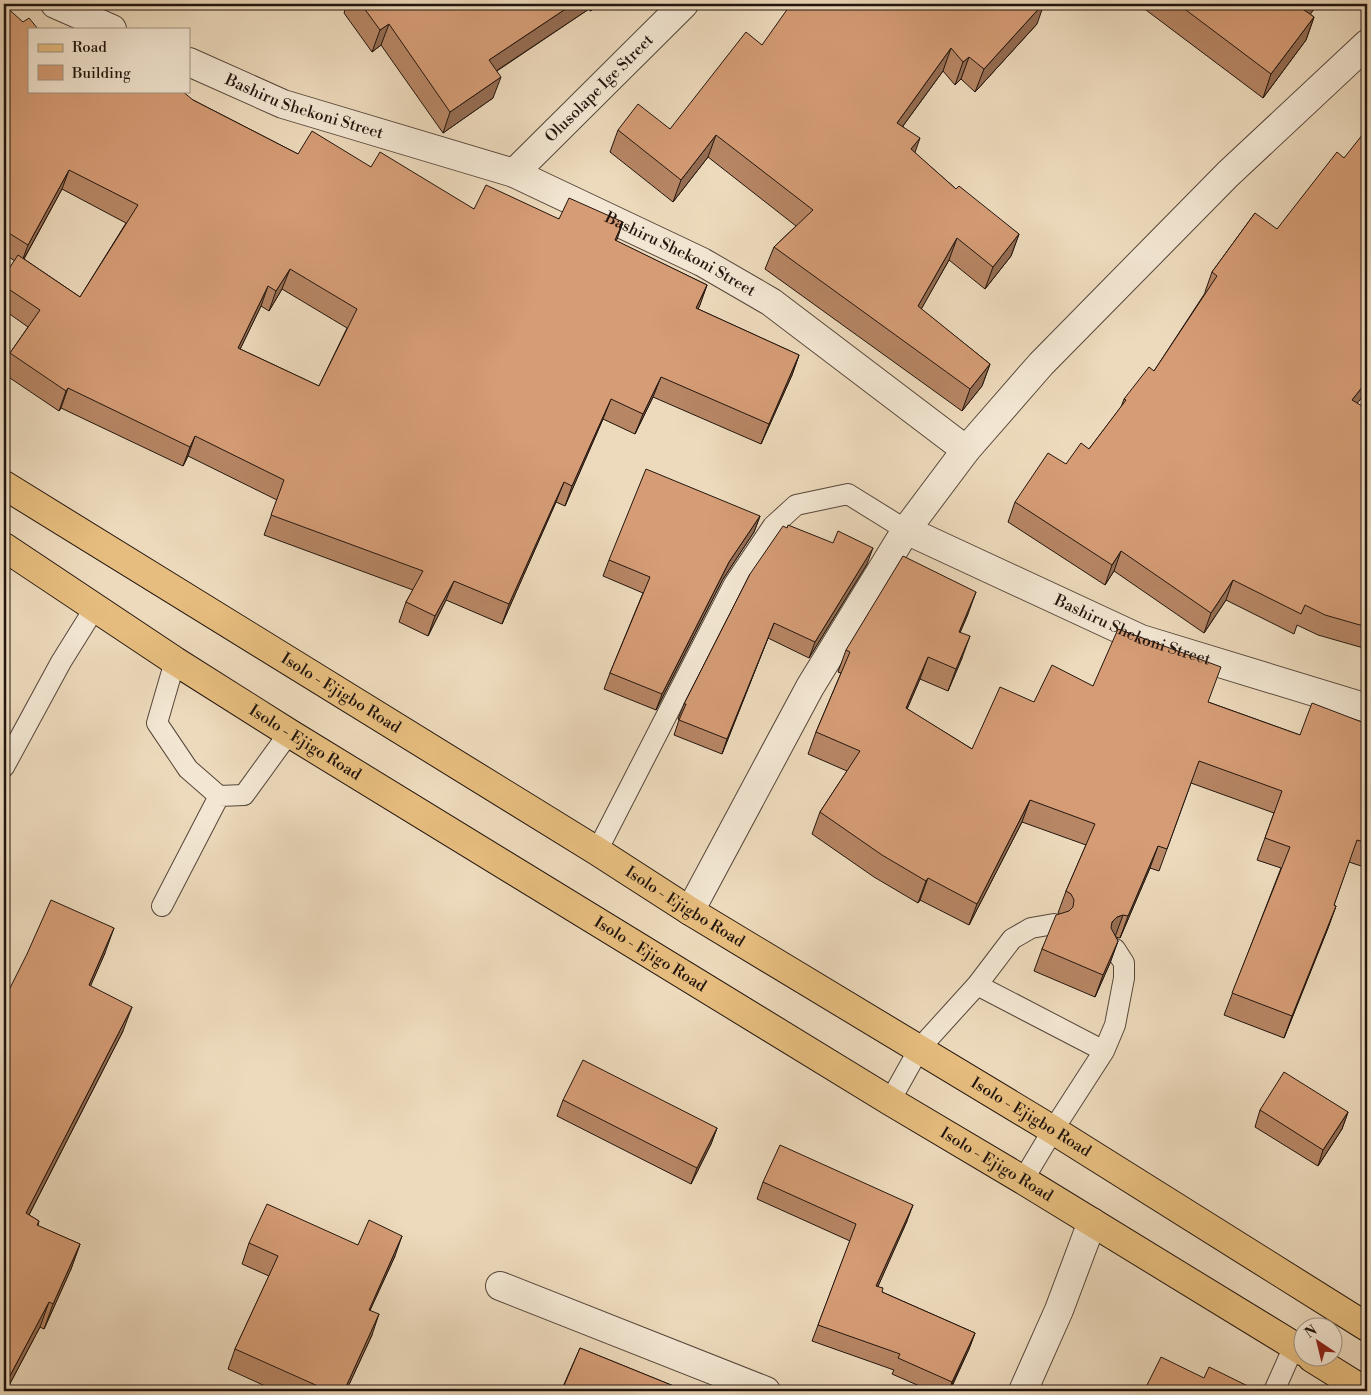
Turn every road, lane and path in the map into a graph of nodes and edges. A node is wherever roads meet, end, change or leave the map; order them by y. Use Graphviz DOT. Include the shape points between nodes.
graph roads {
  1 [pos="55,4"];
  2 [pos="684,4"];
  3 [pos="110,28"];
  4 [pos="1367,44"];
  5 [pos="190,62"];
  6 [pos="514,173"];
  7 [pos="966,450"];
  8 [pos="4,485"];
  9 [pos="906,530"];
  10 [pos="4,547"];
  11 [pos="94,608"];
  12 [pos="175,661"];
  13 [pos="1367,708"];
  14 [pos="289,733"];
  15 [pos="4,767"];
  16 [pos="219,796"];
  17 [pos="598,851"];
  18 [pos="162,906"];
  19 [pos="690,911"];
  20 [pos="1054,924"];
  21 [pos="1115,949"];
  22 [pos="977,985"];
  23 [pos="919,1050"];
  24 [pos="1104,1051"];
  25 [pos="890,1101"];
  26 [pos="1053,1130"];
  27 [pos="1023,1180"];
  28 [pos="1092,1222"];
  29 [pos="500,1286"];
  30 [pos="1367,1327"];
  31 [pos="1294,1346"];
  32 [pos="1294,1364"];
  33 [pos="1328,1368"];
  34 [pos="766,1391"];
  35 [pos="1023,1391"];
  36 [pos="1274,1391"];
  37 [pos="1365,1391"];
  1 -- 3 [label="street"];
  2 -- 6 [label="street, Olusolape Ige Street"];
  4 -- 7 [label="street" via="1221,181 1041,364"];
  5 -- 6 [label="street, Bashiru Shekoni Street" via="283,104"];
  6 -- 7 [label="street, Bashiru Shekoni Street" via="702,262 771,302"];
  7 -- 9 [label="street"];
  8 -- 17 [label="main road, Isolo - Ejigbo Road"];
  9 -- 13 [label="street, Bashiru Shekoni Street" via="1141,639"];
  9 -- 17 [label="lane" via="848,494 796,505 773,526 734,584"];
  9 -- 19 [label="street" via="810,687"];
  10 -- 11 [label="main road, Isolo - Ejigo Road"];
  11 -- 12 [label="main road, Isolo - Ejigo Road"];
  11 -- 15 [label="lane"];
  12 -- 14 [label="main road, Isolo - Ejigo Road"];
  12 -- 16 [label="lane" via="157,723 188,768"];
  14 -- 16 [label="lane" via="244,795"];
  14 -- 25 [label="main road, Isolo - Ejigo Road"];
  16 -- 18 [label="lane"];
  17 -- 19 [label="main road, Isolo - Ejigbo Road"];
  19 -- 23 [label="main road, Isolo - Ejigbo Road"];
  20 -- 22 [label="lane" via="1031,928 1012,939"];
  21 -- 24 [label="lane" via="1124,964 1124,978 1115,1025"];
  22 -- 23 [label="lane"];
  22 -- 24 [label="lane"];
  23 -- 25 [label="lane"];
  23 -- 26 [label="main road, Isolo - Ejigbo Road"];
  24 -- 26 [label="lane"];
  25 -- 27 [label="main road, Isolo - Ejigo Road"];
  26 -- 27 [label="lane"];
  26 -- 30 [label="main road, Isolo - Ejigbo Road"];
  27 -- 28 [label="main road, Isolo - Ejigo Road"];
  28 -- 31 [label="main road, Isolo - Ejigo Road"];
  28 -- 35 [label="street" via="1059,1310"];
  29 -- 34 [label="street"];
  32 -- 36 [label="lane"];
  33 -- 37 [label="main road, Isolo - Ejigo Road"];
}
